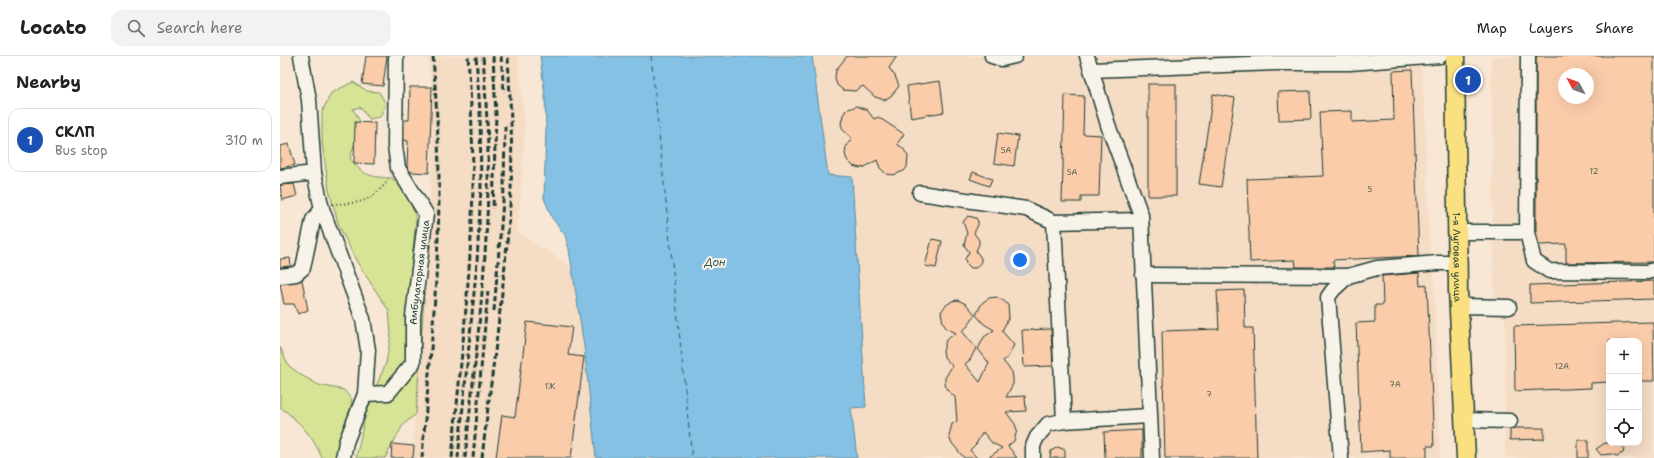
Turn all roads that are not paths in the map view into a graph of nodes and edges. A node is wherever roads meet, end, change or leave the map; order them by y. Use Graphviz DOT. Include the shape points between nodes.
graph roads {
  1 [pos="302,56"];
  2 [pos="396,56"];
  3 [pos="992,56"];
  4 [pos="1015,56"];
  5 [pos="1440,56"];
  6 [pos="1455,56"];
  7 [pos="1528,56"];
  8 [pos="1086,61"];
  9 [pos="314,173"];
  10 [pos="280,177"];
  11 [pos="920,193"];
  12 [pos="321,206"];
  13 [pos="1141,220"];
  14 [pos="1054,222"];
  15 [pos="1458,232"];
  16 [pos="1527,232"];
  17 [pos="1458,263"];
  18 [pos="1654,270"];
  19 [pos="1143,274"];
  20 [pos="280,276"];
  21 [pos="1348,276"];
  22 [pos="1460,306"];
  23 [pos="1509,307"];
  24 [pos="365,394"];
  25 [pos="1149,416"];
  26 [pos="1464,420"];
  27 [pos="1064,421"];
  28 [pos="1510,421"];
  29 [pos="1342,457"];
  30 [pos="343,458"];
  31 [pos="1033,458"];
  32 [pos="1152,458"];
  33 [pos="1466,458"];
  1 -- 9 [label="street" via="309,100"];
  2 -- 24 [label="street, Амбулаторная улица" via="395,146 398,168 426,214 413,316 413,364 388,393"];
  3 -- 4 [label="street" via="1002,59"];
  5 -- 8 [label="street" via="1350,62"];
  6 -- 15 [label="main road, 1-я Луговая улица"];
  7 -- 16 [label="street"];
  8 -- 13 [label="street"];
  9 -- 10 [label="street"];
  9 -- 12 [label="street"];
  11 -- 14 [label="street" via="1026,209"];
  12 -- 20 [label="street" via="314,220 303,268 296,274"];
  12 -- 24 [label="street" via="363,319 368,350"];
  13 -- 14 [label="street"];
  13 -- 19 [label="street"];
  14 -- 27 [label="street"];
  15 -- 16 [label="street"];
  15 -- 17 [label="main road, 1-я Луговая улица"];
  16 -- 18 [label="street" via="1534,261 1549,271"];
  17 -- 21 [label="street" via="1377,268"];
  17 -- 22 [label="main road, 1-я Луговая улица"];
  19 -- 21 [label="street"];
  19 -- 25 [label="street"];
  21 -- 29 [label="street" via="1328,297"];
  22 -- 23 [label="street"];
  22 -- 26 [label="main road, 1-я Луговая улица"];
  24 -- 30 [label="street" via="346,442"];
  25 -- 27 [label="street"];
  25 -- 32 [label="street"];
  26 -- 28 [label="street"];
  26 -- 33 [label="main road, 1-я Луговая улица"];
  27 -- 31 [label="street" via="1048,424 1037,437 1033,446"];
}
